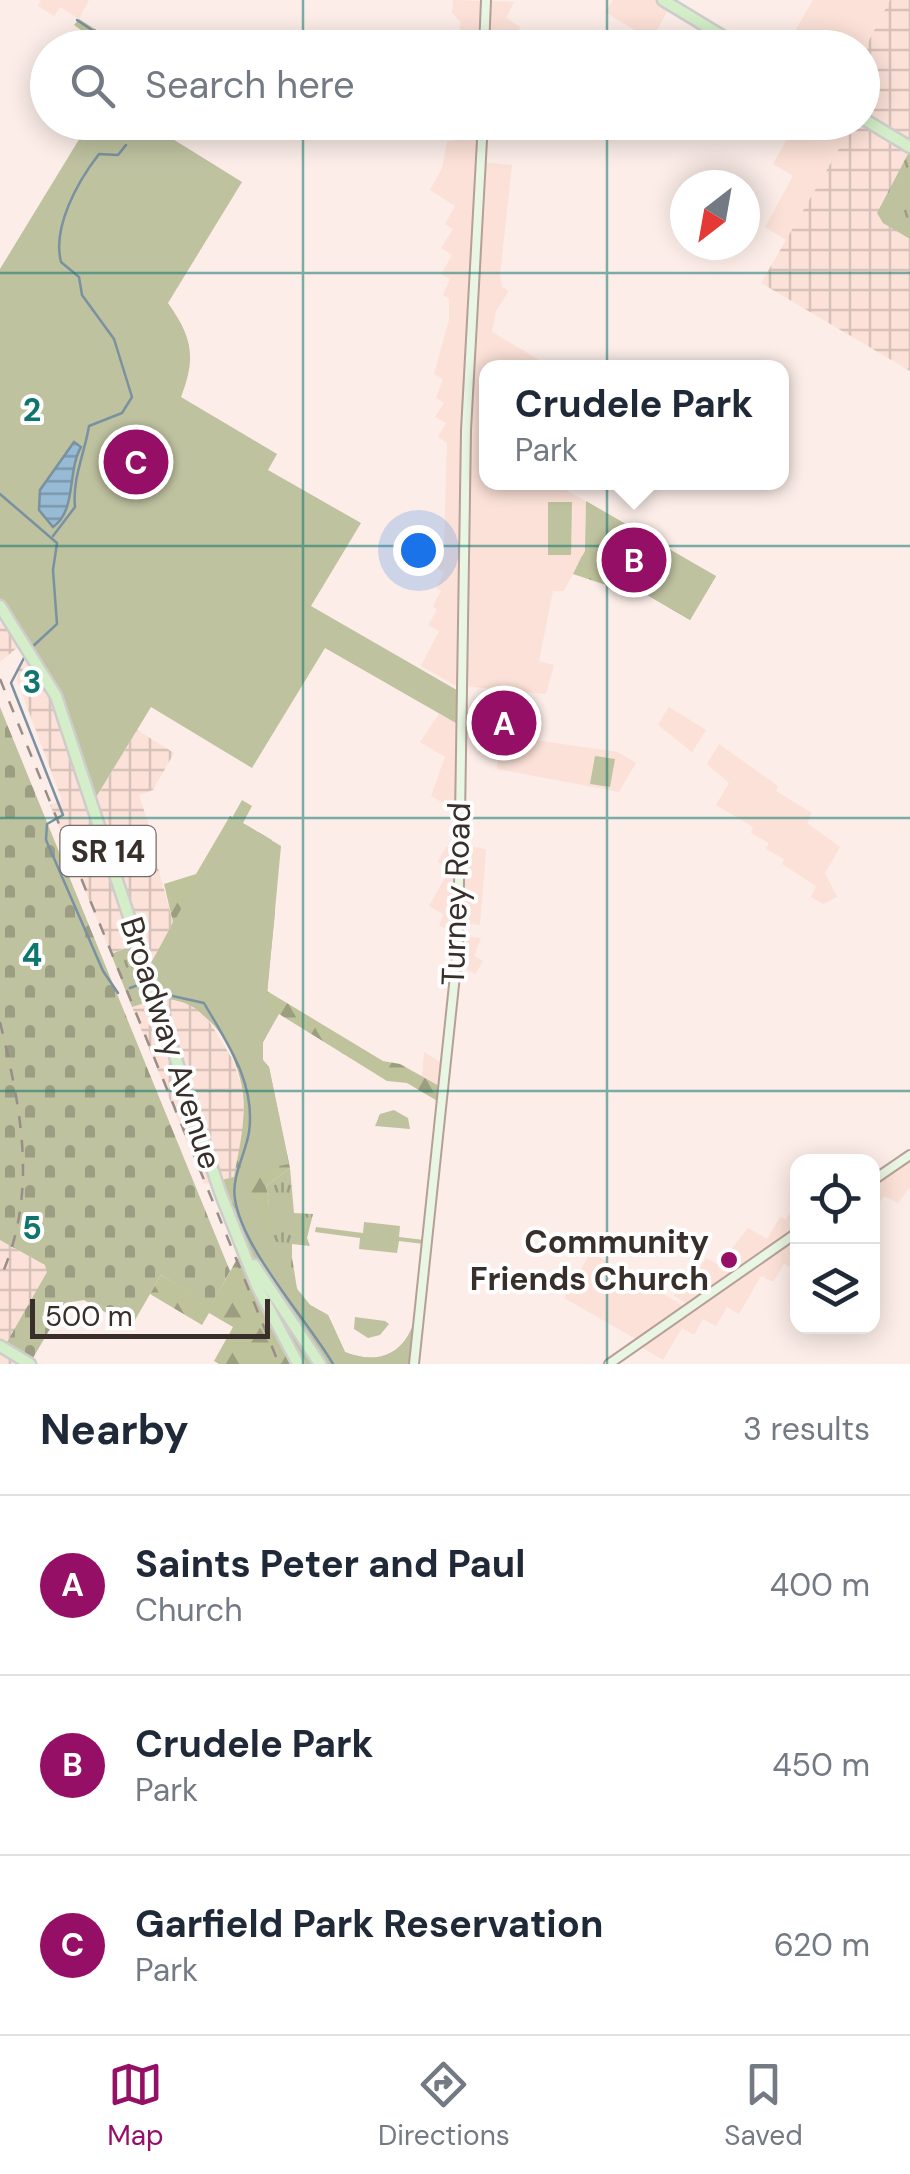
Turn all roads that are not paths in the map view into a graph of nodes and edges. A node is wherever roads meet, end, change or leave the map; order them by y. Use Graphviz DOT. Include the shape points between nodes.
graph roads {
  1 [pos="486,0"];
  2 [pos="662,0"];
  3 [pos="485,30"];
  4 [pos="712,30"];
  5 [pos="880,129"];
  6 [pos="482,140"];
  7 [pos="910,147"];
  8 [pos="0,606"];
  9 [pos="910,1155"];
  10 [pos="880,1176"];
  11 [pos="226,1206"];
  12 [pos="790,1238"];
  13 [pos="0,1346"];
  14 [pos="30,1364"];
  15 [pos="298,1364"];
  16 [pos="320,1364"];
  17 [pos="414,1364"];
  18 [pos="608,1364"];
  1 -- 3 [label="main road"];
  2 -- 4 [label="main road"];
  5 -- 7 [label="main road"];
  6 -- 17 [label="main road, Turney Road" via="466,419 458,946"];
  8 -- 11 [label="main road, Broadway Avenue / SR 14" via="56,696"];
  9 -- 10 [label="main road"];
  11 -- 15 [label="main road, Broadway Avenue / SR 14"];
  11 -- 16 [label="main road, Broadway Avenue / SR 14" via="267,1287"];
  12 -- 18 [label="main road"];
  13 -- 14 [label="main road"];
}
